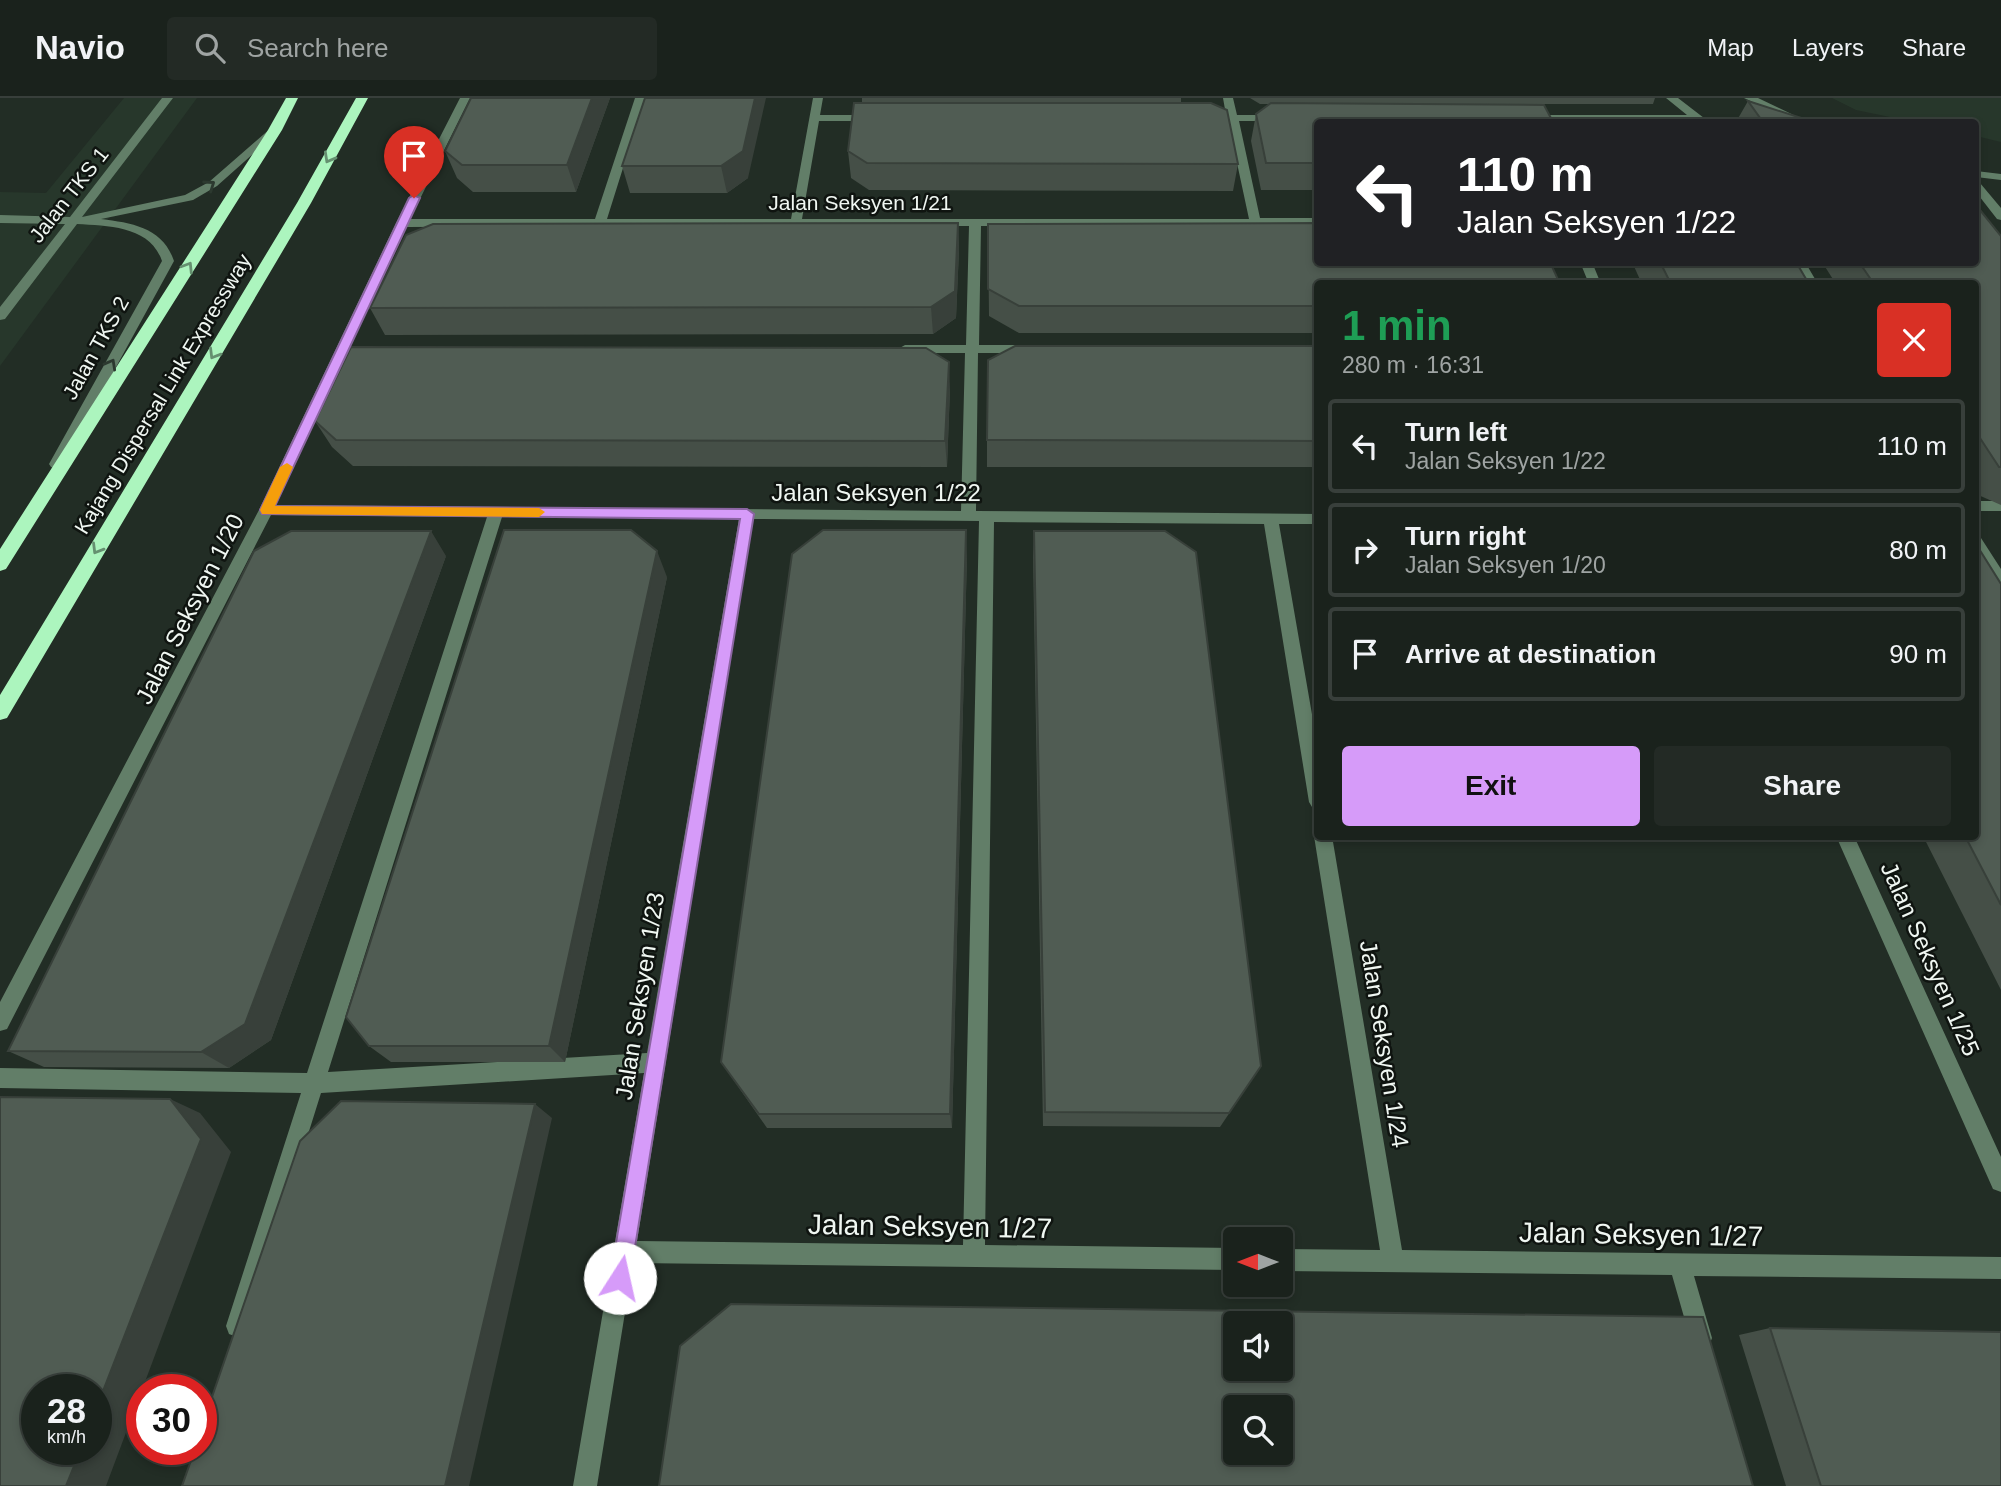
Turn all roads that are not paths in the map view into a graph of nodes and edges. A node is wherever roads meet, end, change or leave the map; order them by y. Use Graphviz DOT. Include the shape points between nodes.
graph roads {
  1 [pos="168,98"];
  2 [pos="292,98"];
  3 [pos="362,98"];
  4 [pos="465,98"];
  5 [pos="640,98"];
  6 [pos="818,98"];
  7 [pos="1228,98"];
  8 [pos="1671,98"];
  9 [pos="1749,98"];
  10 [pos="815,118"];
  11 [pos="884,118"];
  12 [pos="1190,118"];
  13 [pos="1232,118"];
  14 [pos="1287,118"];
  15 [pos="1520,118"];
  16 [pos="1610,119"];
  17 [pos="1700,119"];
  18 [pos="1796,119"];
  19 [pos="275,130"];
  20 [pos="1979,174"];
  21 [pos="2001,177"];
  22 [pos="1979,189"];
  23 [pos="2001,216"];
  24 [pos="0,219"];
  25 [pos="75,220"];
  26 [pos="1255,221"];
  27 [pos="600,222"];
  28 [pos="796,222"];
  29 [pos="975,222"];
  30 [pos="1314,222"];
  31 [pos="402,223"];
  32 [pos="0,316"];
  33 [pos="973,348"];
  34 [pos="891,349"];
  35 [pos="1042,349"];
  36 [pos="1979,506"];
  37 [pos="2001,506"];
  38 [pos="266,510"];
  39 [pos="496,512"];
  40 [pos="747,514"];
  41 [pos="978,516"];
  42 [pos="1271,519"];
  43 [pos="1314,519"];
  44 [pos="1979,547"];
  45 [pos="4,558"];
  46 [pos="2001,582"];
  47 [pos="0,712"];
  48 [pos="1314,778"];
  49 [pos="1325,840"];
  50 [pos="1848,840"];
  51 [pos="0,1022"];
  52 [pos="656,1062"];
  53 [pos="0,1078"];
  54 [pos="316,1083"];
  55 [pos="2001,1181"];
  56 [pos="624,1252"];
  57 [pos="974,1256"];
  58 [pos="1223,1259"];
  59 [pos="1293,1260"];
  60 [pos="1394,1261"];
  61 [pos="1680,1264"];
  62 [pos="2001,1268"];
  63 [pos="231,1344"];
  64 [pos="1707,1356"];
  65 [pos="585,1486"];
  1 -- 25 [label="street, Jalan TKS 1"];
  2 -- 19 [label="highway, Kajang Dispersal Link Expressway"];
  3 -- 47 [label="highway, Kajang Dispersal Link Expressway, one-way"];
  4 -- 31 [label="street, Jalan Seksyen 1/20"];
  5 -- 27 [label="street"];
  6 -- 10 [label="street"];
  7 -- 13 [label="street"];
  8 -- 17 [label="street"];
  9 -- 18 [label="street"];
  10 -- 11 [label="street"];
  10 -- 28 [label="street"];
  12 -- 13 [label="street"];
  13 -- 14 [label="street"];
  13 -- 26 [label="street"];
  15 -- 16 [label="street"];
  25 -- 19 [label="street, Jalan TKS 2, one-way" via="189,198 213,184"];
  45 -- 19 [label="highway, Kajang Dispersal Link Expressway, one-way"];
  20 -- 21 [label="street"];
  22 -- 23 [label="street"];
  24 -- 25 [label="street, Jalan TKS 2"];
  25 -- 32 [label="street, Jalan TKS 1"];
  45 -- 25 [label="street, Jalan TKS 2, one-way" via="168,261 154,236"];
  26 -- 29 [label="street, Jalan Seksyen 1/21"];
  26 -- 30 [label="street, Jalan Seksyen 1/21"];
  27 -- 28 [label="street, Jalan Seksyen 1/21"];
  27 -- 31 [label="street, Jalan Seksyen 1/21"];
  28 -- 29 [label="street, Jalan Seksyen 1/21"];
  29 -- 33 [label="street"];
  31 -- 38 [label="street, Jalan Seksyen 1/20" via="349,350"];
  33 -- 34 [label="street"];
  33 -- 35 [label="street"];
  33 -- 41 [label="street"];
  36 -- 37 [label="street"];
  38 -- 39 [label="street, Jalan Seksyen 1/22"];
  38 -- 51 [label="street, Jalan Seksyen 1/20"];
  39 -- 40 [label="street, Jalan Seksyen 1/22"];
  39 -- 54 [label="street"];
  40 -- 41 [label="street, Jalan Seksyen 1/22"];
  40 -- 52 [label="street, Jalan Seksyen 1/23"];
  41 -- 42 [label="street, Jalan Seksyen 1/22"];
  41 -- 57 [label="street"];
  42 -- 43 [label="street, Jalan Seksyen 1/22"];
  42 -- 48 [label="street"];
  44 -- 46 [label="street"];
  49 -- 60 [label="street, Jalan Seksyen 1/24"];
  50 -- 55 [label="street, Jalan Seksyen 1/25"];
  52 -- 54 [label="street"];
  52 -- 56 [label="street, Jalan Seksyen 1/23"];
  53 -- 54 [label="street"];
  54 -- 63 [label="street"];
  56 -- 57 [label="street, Jalan Seksyen 1/27"];
  56 -- 65 [label="street, Jalan Seksyen 1/23"];
  57 -- 58 [label="street, Jalan Seksyen 1/27"];
  59 -- 60 [label="street, Jalan Seksyen 1/27"];
  60 -- 61 [label="street, Jalan Seksyen 1/27"];
  61 -- 62 [label="street, Jalan Seksyen 1/27"];
  61 -- 64 [label="street"];
}
